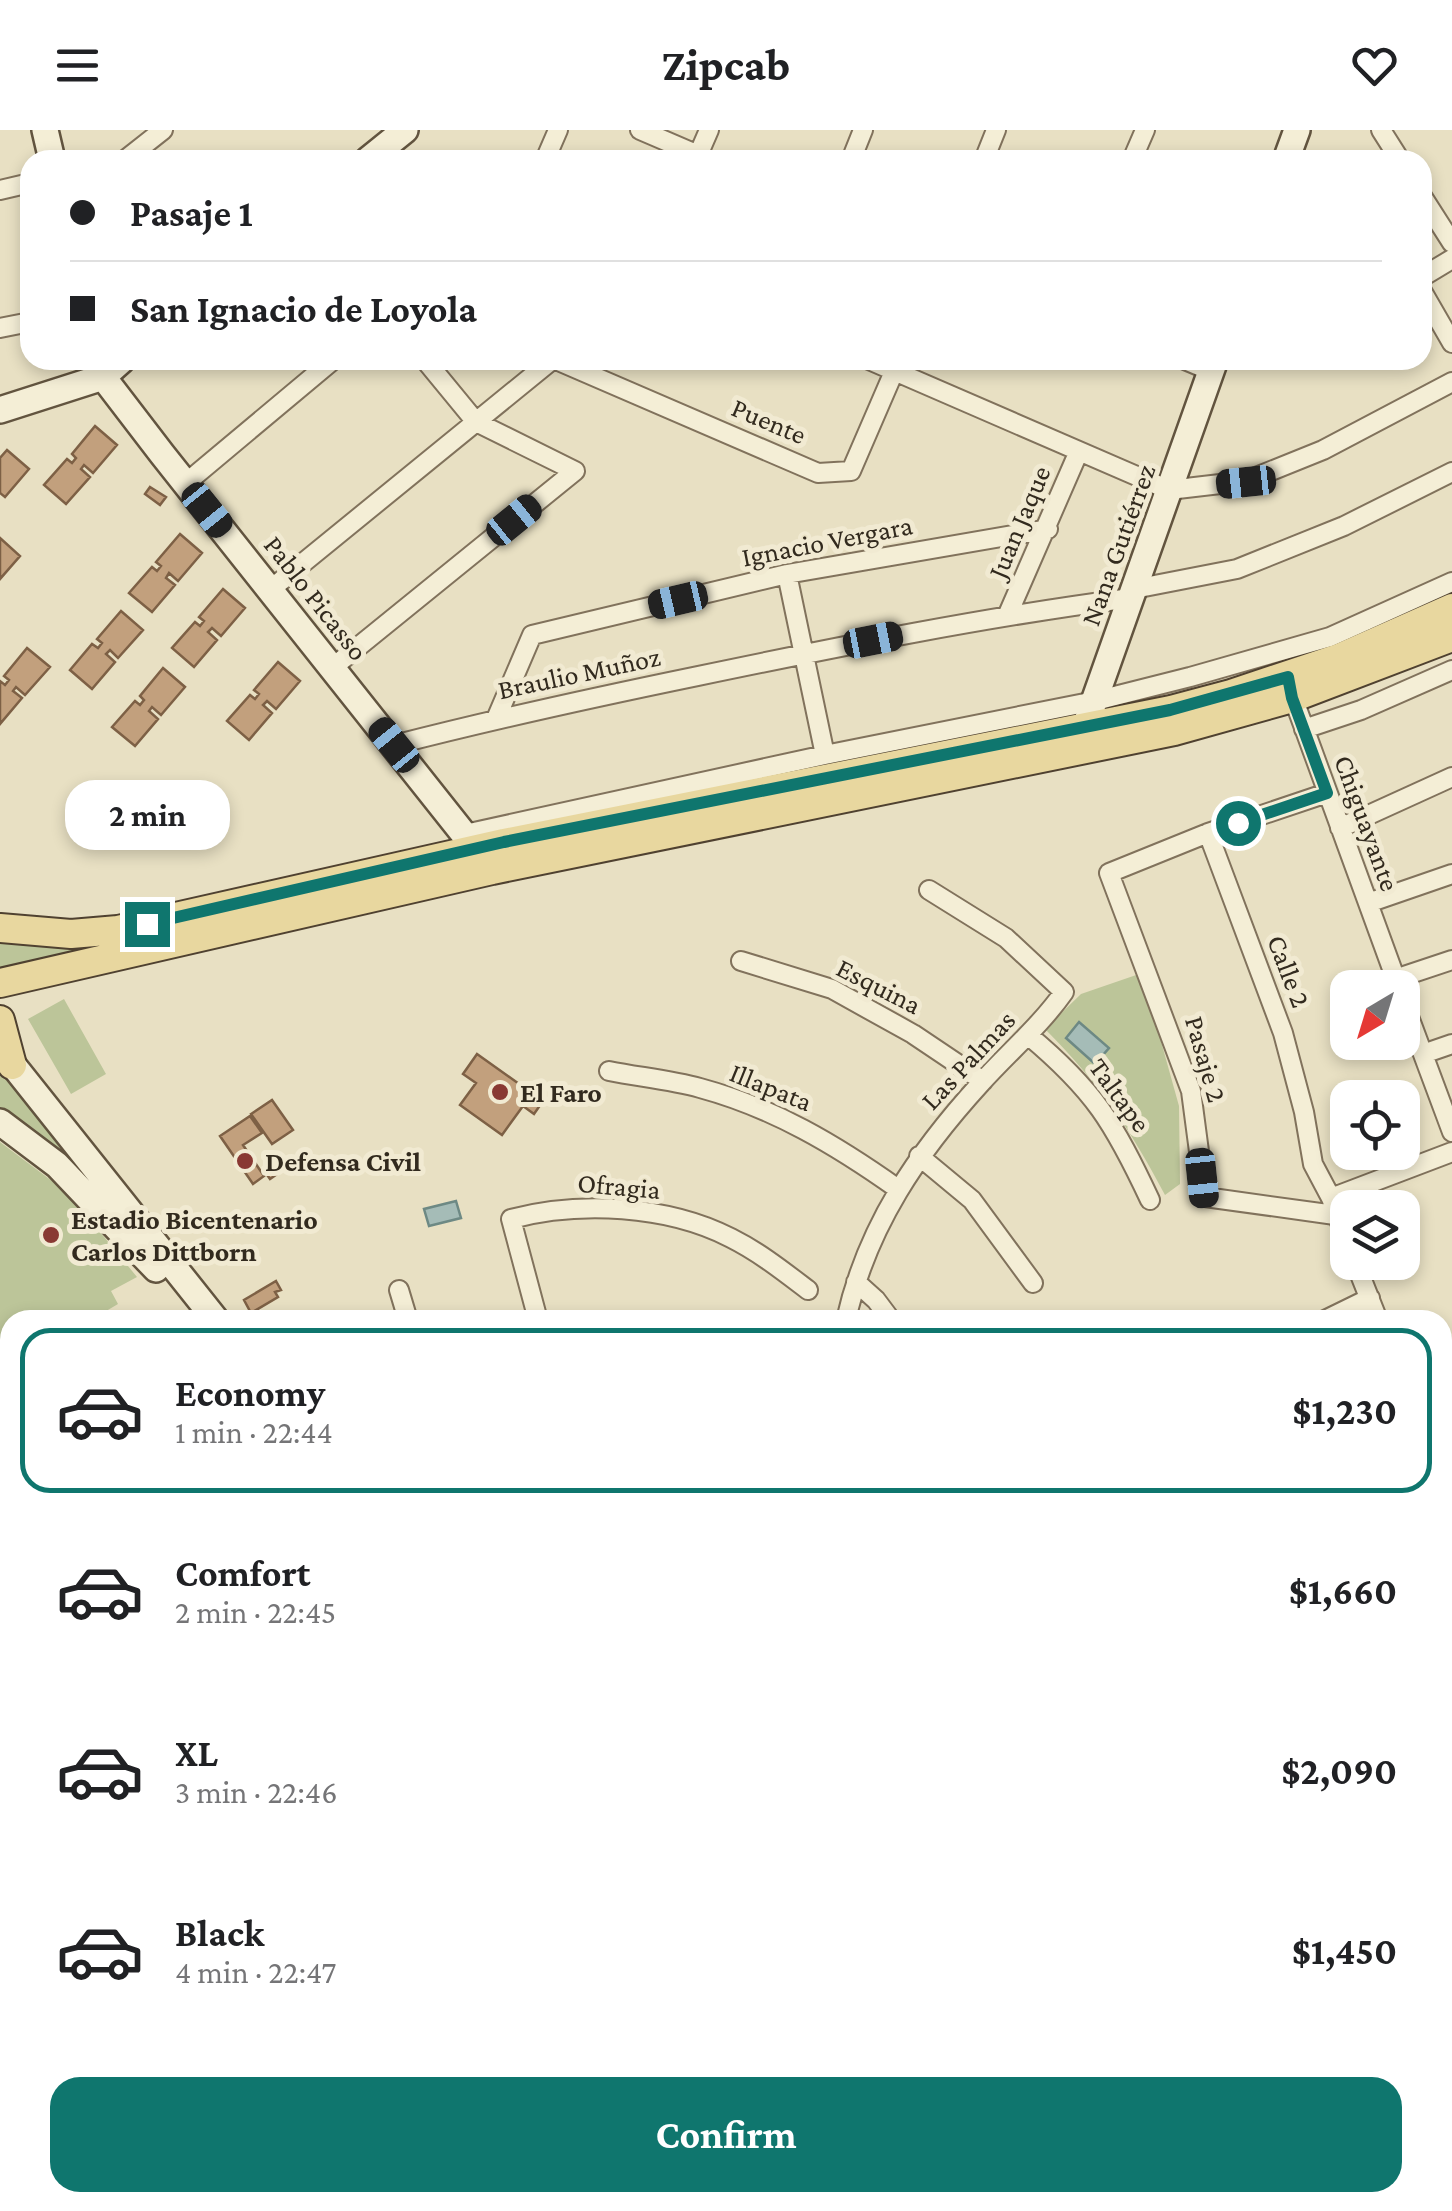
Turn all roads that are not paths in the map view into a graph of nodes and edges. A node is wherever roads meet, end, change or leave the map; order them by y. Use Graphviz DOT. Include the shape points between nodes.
graph roads {
  1 [pos="163,130"];
  2 [pos="405,130"];
  3 [pos="640,130"];
  4 [pos="138,150"];
  5 [pos="380,150"];
  6 [pos="684,150"];
  7 [pos="1432,212"];
  8 [pos="1452,243"];
  9 [pos="1432,309"];
  10 [pos="1452,343"];
  11 [pos="98,370"];
  12 [pos="111,370"];
  13 [pos="321,370"];
  14 [pos="433,370"];
  15 [pos="541,370"];
  16 [pos="578,370"];
  17 [pos="894,370"];
  18 [pos="907,370"];
  19 [pos="1213,370"];
  20 [pos="1452,382"];
  21 [pos="0,410"];
  22 [pos="476,422"];
  23 [pos="1080,451"];
  24 [pos="1452,472"];
  25 [pos="186,483"];
  26 [pos="1170,490"];
  27 [pos="1048,529"];
  28 [pos="787,574"];
  29 [pos="1452,582"];
  30 [pos="271,589"];
  31 [pos="1133,594"];
  32 [pos="1452,608"];
  33 [pos="1008,614"];
  34 [pos="1452,637"];
  35 [pos="806,653"];
  36 [pos="332,668"];
  37 [pos="1452,670"];
  38 [pos="1290,688"];
  39 [pos="1095,701"];
  40 [pos="496,719"];
  41 [pos="1304,730"];
  42 [pos="1081,740"];
  43 [pos="394,745"];
  44 [pos="825,755"];
  45 [pos="1452,777"];
  46 [pos="1327,793"];
  47 [pos="1340,828"];
  48 [pos="1208,833"];
  49 [pos="478,851"];
  50 [pos="1452,874"];
  51 [pos="930,890"];
  52 [pos="1368,903"];
  53 [pos="0,928"];
  54 [pos="1452,960"];
  55 [pos="740,961"];
  56 [pos="1392,970"];
  57 [pos="36,973"];
  58 [pos="1420,973"];
  59 [pos="0,982"];
  60 [pos="0,1010"];
  61 [pos="0,1020"];
  62 [pos="1028,1035"];
  63 [pos="1452,1044"];
  64 [pos="1420,1046"];
  65 [pos="1423,1054"];
  66 [pos="6,1057"];
  67 [pos="609,1071"];
  68 [pos="983,1081"];
  69 [pos="0,1122"];
  70 [pos="1452,1130"];
  71 [pos="1452,1152"];
  72 [pos="919,1156"];
  73 [pos="898,1188"];
  74 [pos="1368,1190"];
  75 [pos="1150,1200"];
  76 [pos="1330,1200"];
  77 [pos="1330,1206"];
  78 [pos="1362,1280"];
  79 [pos="856,1282"];
  80 [pos="1033,1283"];
  81 [pos="400,1290"];
  82 [pos="808,1290"];
  83 [pos="1370,1298"];
  84 [pos="189,1310"];
  85 [pos="208,1310"];
  86 [pos="405,1310"];
  87 [pos="535,1310"];
  88 [pos="849,1310"];
  89 [pos="884,1310"];
  90 [pos="1345,1310"];
  91 [pos="1374,1310"];
  1 -- 4 [label="street"];
  2 -- 5 [label="street"];
  3 -- 6 [label="street"];
  7 -- 8 [label="street"];
  9 -- 10 [label="street"];
  11 -- 21 [label="street"];
  12 -- 25 [label="street, Pablo Picasso"];
  13 -- 25 [label="street"];
  14 -- 22 [label="street"];
  15 -- 22 [label="street"];
  16 -- 17 [label="street, Puente" via="818,472 852,471"];
  18 -- 23 [label="street"];
  19 -- 26 [label="street, Nana Gutiérrez"];
  20 -- 26 [label="street" via="1246,482"];
  22 -- 30 [label="street"];
  22 -- 36 [label="street" via="575,470"];
  23 -- 26 [label="street"];
  23 -- 27 [label="street, Juan Jaque"];
  24 -- 31 [label="street, Braulio Muñoz" via="1237,569"];
  25 -- 30 [label="street, Pablo Picasso"];
  26 -- 31 [label="street, Nana Gutiérrez"];
  27 -- 28 [label="street, Ignacio Vergara"];
  27 -- 33 [label="street, Juan Jaque"];
  28 -- 35 [label="street"];
  28 -- 40 [label="street, Ignacio Vergara" via="532,635"];
  29 -- 39 [label="street" via="1330,637"];
  30 -- 36 [label="street, Pablo Picasso"];
  31 -- 33 [label="street, Braulio Muñoz"];
  31 -- 39 [label="street, Nana Gutiérrez"];
  32 -- 38 [label="main road" via="1339,658"];
  33 -- 35 [label="street, Braulio Muñoz"];
  34 -- 38 [label="main road"];
  35 -- 40 [label="street, Braulio Muñoz"];
  35 -- 44 [label="street"];
  36 -- 43 [label="street, Pablo Picasso"];
  37 -- 41 [label="street"];
  38 -- 41 [label="street, Chiguayante"];
  38 -- 42 [label="main road" via="1186,706"];
  39 -- 42 [label="street, Nana Gutiérrez"];
  39 -- 44 [label="street"];
  40 -- 43 [label="street, Braulio Muñoz"];
  41 -- 46 [label="street, Chiguayante"];
  42 -- 49 [label="main road"];
  43 -- 49 [label="street, Pablo Picasso"];
  44 -- 49 [label="street"];
  45 -- 47 [label="street"];
  46 -- 47 [label="street, Chiguayante"];
  46 -- 48 [label="street"];
  47 -- 52 [label="street, Chiguayante"];
  48 -- 76 [label="street, Calle 2" via="1283,1034 1313,1164"];
  48 -- 77 [label="street, Pasaje 2" via="1110,872 1191,1091 1205,1198"];
  49 -- 53 [label="main road" via="118,930"];
  49 -- 57 [label="main road"];
  50 -- 52 [label="street"];
  51 -- 62 [label="street, Las Palmas" via="1006,938 1064,992"];
  52 -- 56 [label="street, Chiguayante"];
  54 -- 58 [label="street"];
  55 -- 68 [label="street, Esquina" via="832,990"];
  57 -- 59 [label="main road"];
  57 -- 60 [label="main road" via="4,995"];
  61 -- 66 [label="main road"];
  62 -- 68 [label="street, Las Palmas"];
  62 -- 75 [label="street, Taltape" via="1094,1096"];
  63 -- 65 [label="street"];
  64 -- 65 [label="street"];
  65 -- 70 [label="street"];
  66 -- 85 [label="street"];
  67 -- 73 [label="street, Illapata" via="700,1088 775,1114 835,1144"];
  68 -- 72 [label="street, Las Palmas"];
  69 -- 84 [label="street" via="101,1208"];
  71 -- 74 [label="street"];
  72 -- 73 [label="street, Las Palmas"];
  72 -- 80 [label="street" via="972,1200"];
  73 -- 79 [label="street, Las Palmas"];
  78 -- 83 [label="street"];
  79 -- 88 [label="street, Las Palmas"];
  79 -- 89 [label="street"];
  81 -- 86 [label="street"];
  82 -- 87 [label="street, Ofragia" via="728,1236 626,1211 568,1208 511,1219"];
  83 -- 90 [label="street"];
  83 -- 91 [label="street"];
}
